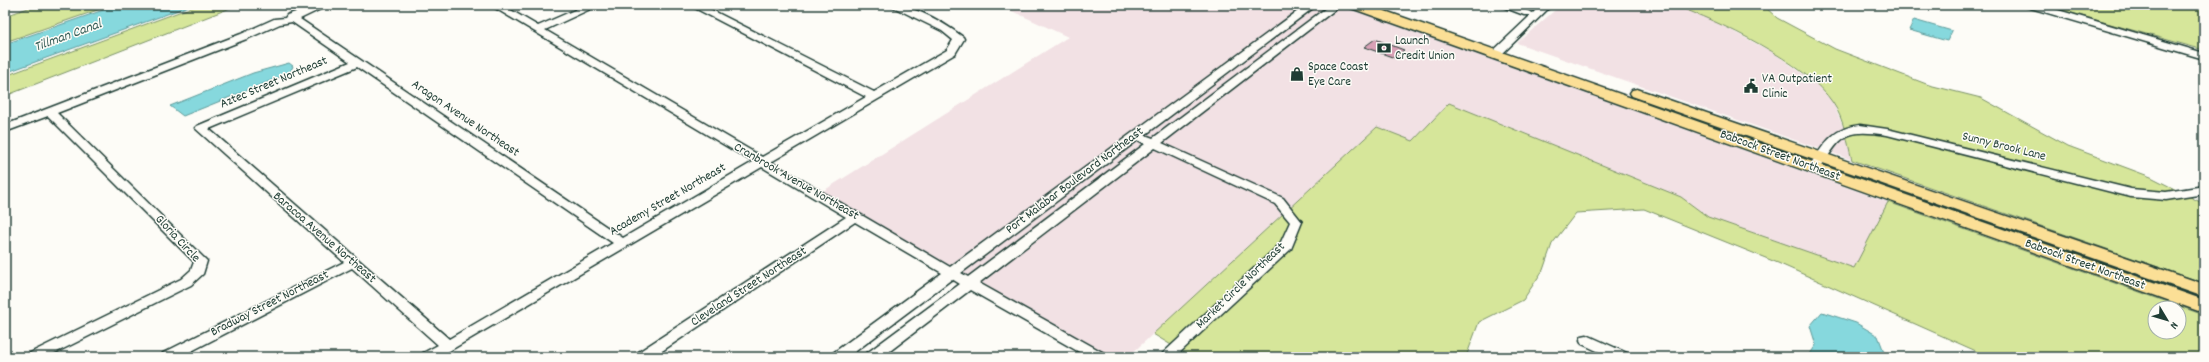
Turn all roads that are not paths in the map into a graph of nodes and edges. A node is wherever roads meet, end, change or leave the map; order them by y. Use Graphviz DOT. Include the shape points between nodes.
graph roads {
  1 [pos="324,5"];
  2 [pos="495,5"];
  3 [pos="594,5"];
  4 [pos="694,5"];
  5 [pos="894,5"];
  6 [pos="1312,5"];
  7 [pos="1336,5"];
  8 [pos="1356,5"];
  9 [pos="1389,5"];
  10 [pos="1503,5"];
  11 [pos="1547,5"];
  12 [pos="2030,5"];
  13 [pos="1528,13"];
  14 [pos="289,19"];
  15 [pos="537,30"];
  16 [pos="1500,50"];
  17 [pos="2204,56"];
  18 [pos="358,63"];
  19 [pos="875,97"];
  20 [pos="50,112"];
  21 [pos="201,128"];
  22 [pos="5,129"];
  23 [pos="1136,135"];
  24 [pos="1154,143"];
  25 [pos="764,162"];
  26 [pos="1818,162"];
  27 [pos="2204,190"];
  28 [pos="856,216"];
  29 [pos="622,243"];
  30 [pos="352,263"];
  31 [pos="2128,272"];
  32 [pos="951,273"];
  33 [pos="968,283"];
  34 [pos="2204,291"];
  35 [pos="2204,307"];
  36 [pos="1587,340"];
  37 [pos="448,346"];
  38 [pos="35,357"];
  39 [pos="168,357"];
  40 [pos="428,357"];
  41 [pos="642,357"];
  42 [pos="838,357"];
  43 [pos="872,357"];
  44 [pos="1099,357"];
  45 [pos="1166,357"];
  46 [pos="1622,357"];
  1 -- 14 [label="street"];
  2 -- 15 [label="street, Cranbrook Avenue Northeast"];
  3 -- 15 [label="street"];
  4 -- 19 [label="street"];
  5 -- 19 [label="street, Academy Street Northeast" via="946,29 959,39 951,52"];
  6 -- 23 [label="street, Port Malabar Boulevard Northeast"];
  7 -- 24 [label="street, Port Malabar Boulevard Northeast"];
  8 -- 16 [label="main road, Babcock Street Northeast"];
  9 -- 16 [label="main road, Babcock Street Northeast"];
  10 -- 13 [label="street"];
  11 -- 16 [label="street"];
  12 -- 17 [label="street"];
  14 -- 18 [label="street, Aragon Avenue Northeast"];
  14 -- 20 [label="street" via="282,26 262,34 245,36"];
  15 -- 25 [label="street, Cranbrook Avenue Northeast"];
  16 -- 26 [label="main road, Babcock Street Northeast"];
  18 -- 21 [label="street, Aztec Street Northeast"];
  18 -- 29 [label="street, Aragon Avenue Northeast"];
  19 -- 25 [label="street, Academy Street Northeast"];
  20 -- 22 [label="street"];
  20 -- 38 [label="street, Gloria Circle" via="201,261 200,268 186,282"];
  21 -- 30 [label="street, Baracoa Avenue Northeast"];
  23 -- 24 [label="street, Market Circle Northeast"];
  23 -- 32 [label="street, Port Malabar Boulevard Northeast"];
  24 -- 33 [label="street, Port Malabar Boulevard Northeast"];
  24 -- 45 [label="street, Market Circle Northeast" via="1279,201 1296,222 1286,246"];
  25 -- 28 [label="street, Cranbrook Avenue Northeast"];
  25 -- 29 [label="street, Academy Street Northeast"];
  26 -- 27 [label="street, Sunny Brook Lane" via="1836,136 1843,132 1852,129 1875,130 2131,193 2166,196"];
  26 -- 31 [label="main road, Babcock Street Northeast"];
  28 -- 32 [label="street, Cranbrook Avenue Northeast"];
  28 -- 41 [label="street, Cleveland Street Northeast"];
  29 -- 37 [label="street, Academy Street Northeast"];
  30 -- 37 [label="street, Baracoa Avenue Northeast"];
  30 -- 39 [label="street, Bradway Street Northeast"];
  31 -- 34 [label="main road, Babcock Street Northeast"];
  31 -- 35 [label="main road, Babcock Street Northeast"];
  32 -- 33 [label="street, Cranbrook Avenue Northeast"];
  32 -- 42 [label="street, Port Malabar Boulevard Northeast"];
  33 -- 43 [label="street, Port Malabar Boulevard Northeast"];
  33 -- 44 [label="street, Cranbrook Avenue Northeast"];
  36 -- 46 [label="street"];
  37 -- 40 [label="street, Academy Street Northeast"];
}
